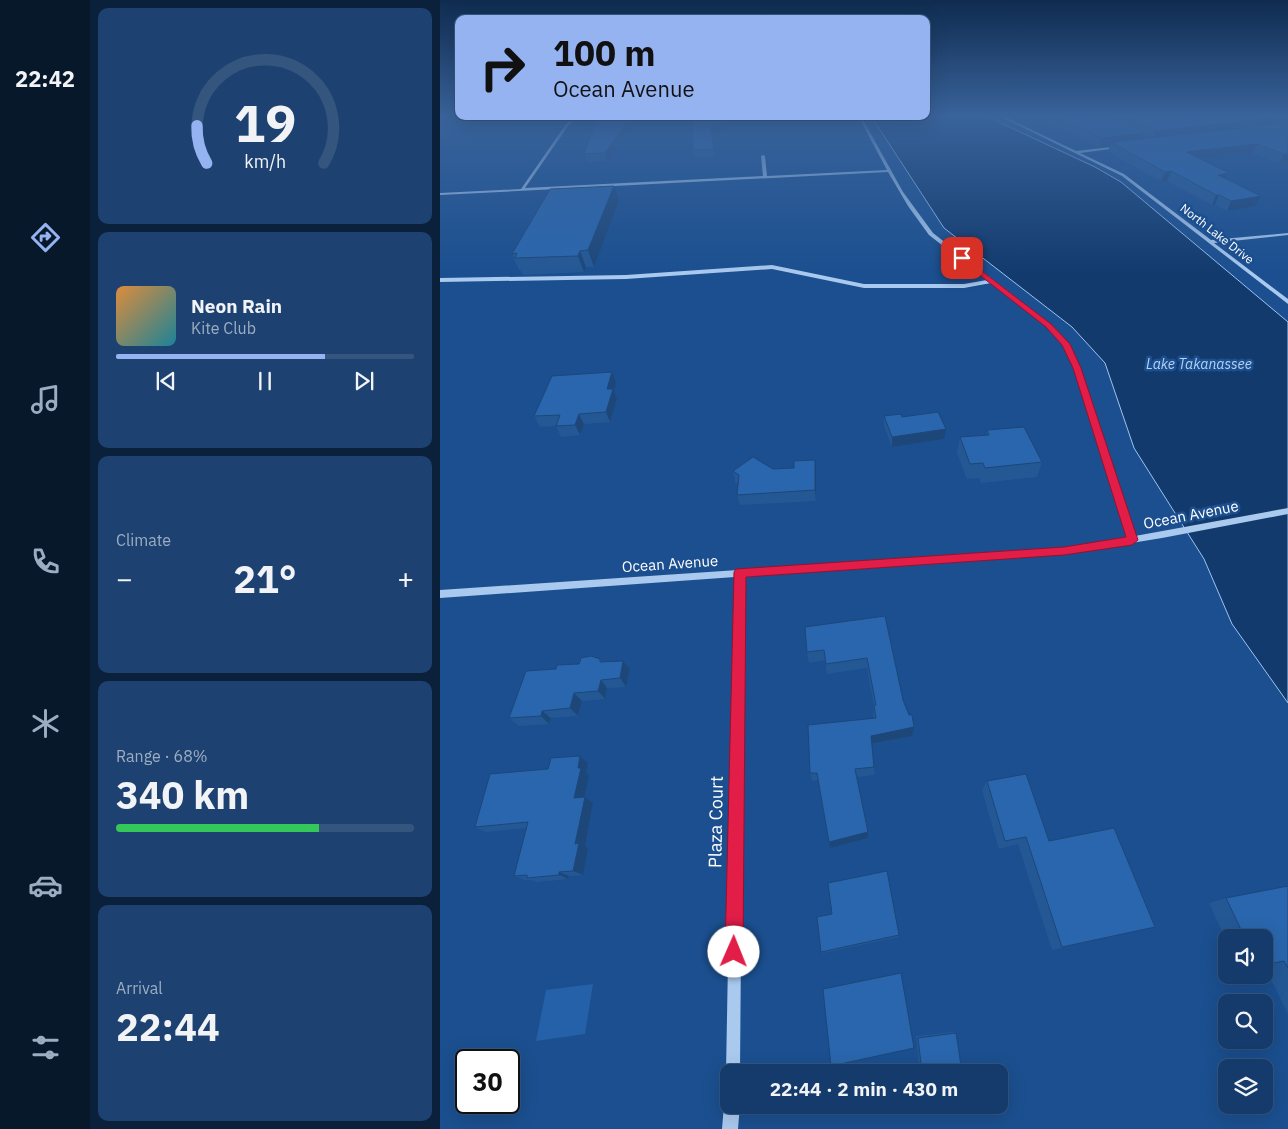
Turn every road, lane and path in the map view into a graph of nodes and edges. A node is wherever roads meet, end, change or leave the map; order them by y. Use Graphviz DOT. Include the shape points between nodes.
graph roads {
  1 [pos="537,169"];
  2 [pos="764,169"];
  3 [pos="1110,169"];
  4 [pos="890,171"];
  5 [pos="765,177"];
  6 [pos="522,190"];
  7 [pos="440,194"];
  8 [pos="1288,234"];
  9 [pos="1210,242"];
  10 [pos="440,280"];
  11 [pos="992,281"];
  12 [pos="1288,302"];
  13 [pos="1288,511"];
  14 [pos="1132,540"];
  15 [pos="740,572"];
  16 [pos="440,594"];
  17 [pos="732,1064"];
  18 [pos="731,1114"];
  19 [pos="730,1129"];
  1 -- 6 [label="street"];
  2 -- 5 [label="street"];
  3 -- 9 [label="street, North Lake Drive"];
  4 -- 5 [label="street"];
  4 -- 11 [label="street" via="932,234"];
  5 -- 6 [label="street"];
  6 -- 7 [label="street"];
  8 -- 9 [label="street"];
  9 -- 12 [label="street, North Lake Drive"];
  10 -- 11 [label="street" via="626,277 772,267 864,286 964,286"];
  11 -- 14 [label="street" via="1066,344"];
  13 -- 14 [label="street, Ocean Avenue"];
  14 -- 15 [label="street, Ocean Avenue" via="1064,551"];
  15 -- 16 [label="street, Ocean Avenue"];
  15 -- 17 [label="street, Plaza Court"];
  18 -- 19 [label="street"];
}
